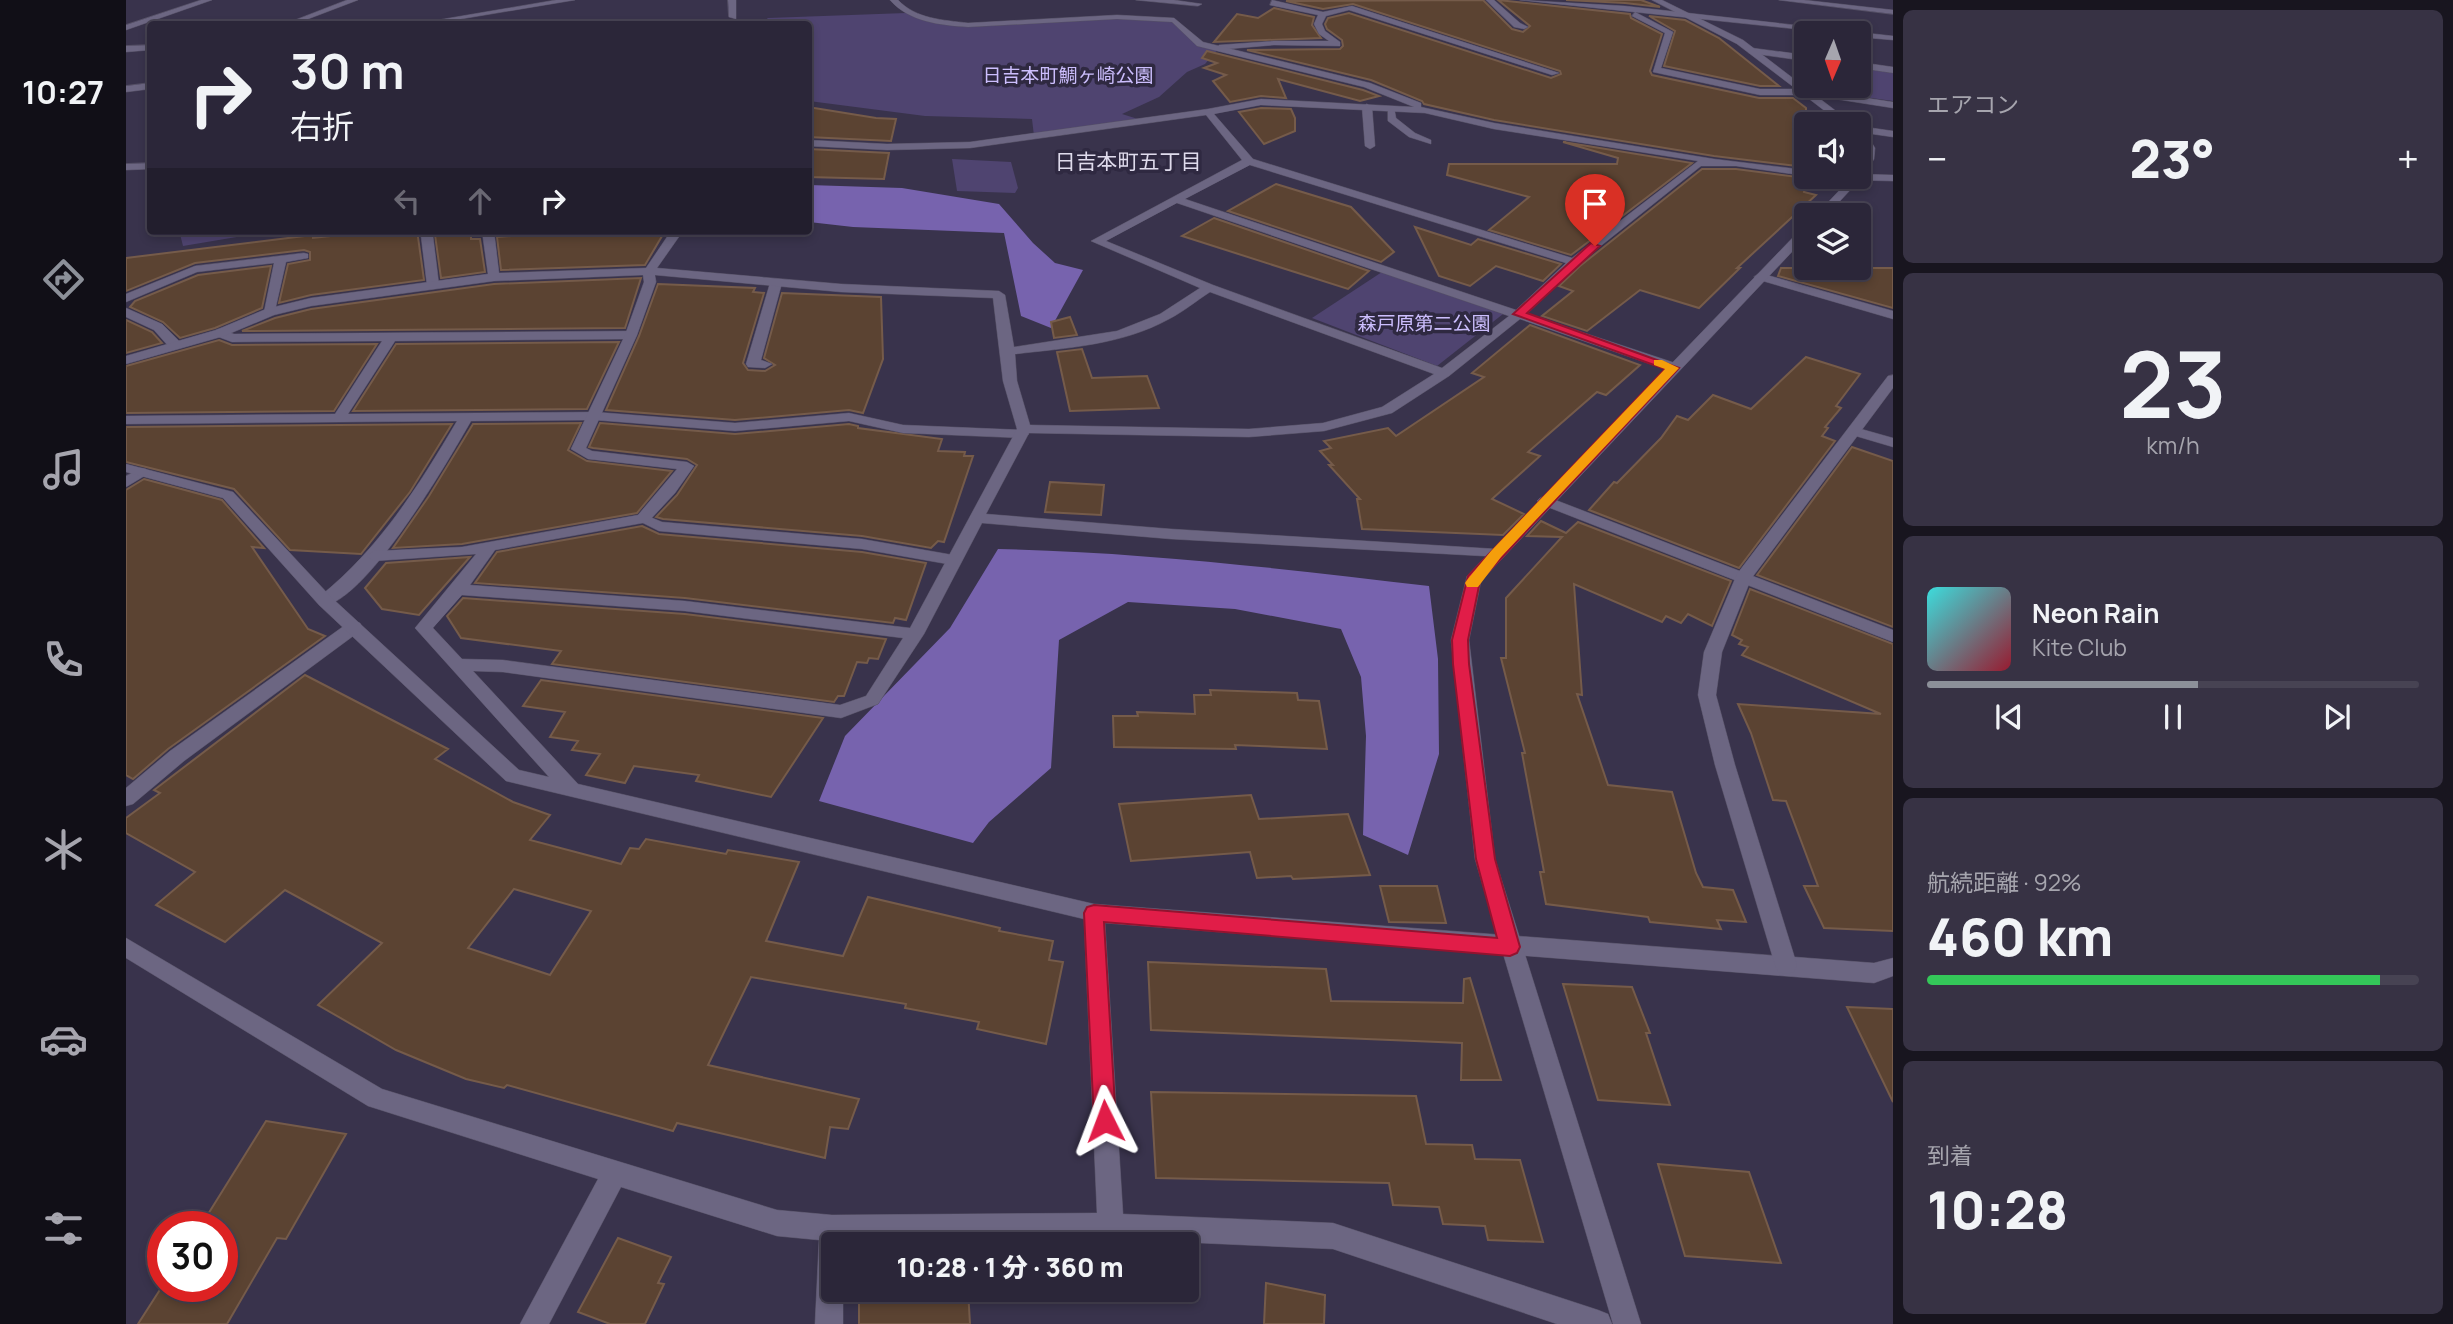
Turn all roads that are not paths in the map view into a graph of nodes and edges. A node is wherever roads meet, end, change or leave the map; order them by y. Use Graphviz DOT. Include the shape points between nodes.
graph roads {
  1 [pos="208,0"];
  2 [pos="354,0"];
  3 [pos="571,0"];
  4 [pos="732,0"];
  5 [pos="894,0"];
  6 [pos="1139,0"];
  7 [pos="1277,0"];
  8 [pos="1490,0"];
  9 [pos="1524,0"];
  10 [pos="1656,0"];
  11 [pos="1783,0"];
  12 [pos="1198,4"];
  13 [pos="1625,8"];
  14 [pos="1893,12"];
  15 [pos="1689,14"];
  16 [pos="1323,15"];
  17 [pos="733,17"];
  18 [pos="297,21"];
  19 [pos="438,21"];
  20 [pos="1524,27"];
  21 [pos="1794,27"];
  22 [pos="126,28"];
  23 [pos="1871,36"];
  24 [pos="1893,38"];
  25 [pos="147,48"];
  26 [pos="1219,48"];
  27 [pos="126,49"];
  28 [pos="1752,51"];
  29 [pos="1794,56"];
  30 [pos="1871,66"];
  31 [pos="1893,69"];
  32 [pos="1555,73"];
  33 [pos="1794,82"];
  34 [pos="147,86"];
  35 [pos="126,89"];
  36 [pos="1794,92"];
  37 [pos="1815,98"];
  38 [pos="1847,98"];
  39 [pos="1893,105"];
  40 [pos="1367,107"];
  41 [pos="1391,109"];
  42 [pos="1425,110"];
  43 [pos="1208,112"];
  44 [pos="1833,112"];
  45 [pos="1871,132"];
  46 [pos="1893,134"];
  47 [pos="1428,142"];
  48 [pos="812,143"];
  49 [pos="1370,146"];
  50 [pos="1710,160"];
  51 [pos="1249,161"];
  52 [pos="147,166"];
  53 [pos="126,167"];
  54 [pos="1794,171"];
  55 [pos="1871,177"];
  56 [pos="1893,178"];
  57 [pos="1846,189"];
  58 [pos="1175,199"];
  59 [pos="1832,203"];
  60 [pos="489,235"];
  61 [pos="674,235"];
  62 [pos="427,236"];
  63 [pos="1794,242"];
  64 [pos="304,256"];
  65 [pos="280,261"];
  66 [pos="1574,262"];
  67 [pos="649,271"];
  68 [pos="494,277"];
  69 [pos="1760,277"];
  70 [pos="776,283"];
  71 [pos="433,285"];
  72 [pos="1209,288"];
  73 [pos="126,298"];
  74 [pos="126,312"];
  75 [pos="270,312"];
  76 [pos="1519,314"];
  77 [pos="1893,315"];
  78 [pos="220,333"];
  79 [pos="631,335"];
  80 [pos="390,338"];
  81 [pos="175,345"];
  82 [pos="1008,351"];
  83 [pos="126,360"];
  84 [pos="765,364"];
  85 [pos="1673,368"];
  86 [pos="1444,373"];
  87 [pos="1893,379"];
  88 [pos="467,416"];
  89 [pos="595,416"];
  90 [pos="339,418"];
  91 [pos="126,420"];
  92 [pos="1854,431"];
  93 [pos="1023,432"];
  94 [pos="1893,443"];
  95 [pos="131,474"];
  96 [pos="1545,501"];
  97 [pos="976,518"];
  98 [pos="643,519"];
  99 [pos="490,546"];
  100 [pos="1496,554"];
  101 [pos="374,555"];
  102 [pos="953,560"];
  103 [pos="1744,578"];
  104 [pos="458,589"];
  105 [pos="325,601"];
  106 [pos="354,627"];
  107 [pos="915,634"];
  108 [pos="1893,636"];
  109 [pos="457,664"];
  110 [pos="574,792"];
  111 [pos="126,799"];
  112 [pos="1094,913"];
  113 [pos="126,947"];
  114 [pos="1510,947"];
  115 [pos="1786,965"];
  116 [pos="1893,967"];
  117 [pos="615,1173"];
  118 [pos="1111,1226"];
  119 [pos="832,1228"];
  120 [pos="534,1324"];
  121 [pos="829,1324"];
  122 [pos="1598,1324"];
  123 [pos="1627,1324"];
  1 -- 22 [label="street"];
  2 -- 18 [label="street"];
  3 -- 19 [label="street"];
  4 -- 17 [label="street"];
  5 -- 26 [label="street" via="906,13 968,25 1117,17 1174,20 1200,44"];
  6 -- 12 [label="street"];
  7 -- 16 [label="street" via="1273,3"];
  8 -- 20 [label="street"];
  9 -- 13 [label="street"];
  10 -- 15 [label="street"];
  11 -- 14 [label="street"];
  13 -- 15 [label="street"];
  13 -- 36 [label="street" via="1669,32 1656,71 1760,92"];
  15 -- 21 [label="street"];
  15 -- 28 [label="street"];
  16 -- 26 [label="street" via="1318,24 1322,32 1338,44"];
  16 -- 32 [label="street" via="1349,8"];
  23 -- 24 [label="street"];
  25 -- 27 [label="street"];
  26 -- 42 [label="street" via="1367,85"];
  28 -- 29 [label="street"];
  28 -- 33 [label="street"];
  30 -- 31 [label="street"];
  34 -- 35 [label="street"];
  37 -- 44 [label="street"];
  38 -- 39 [label="street"];
  40 -- 41 [label="street"];
  40 -- 43 [label="street" via="1261,102"];
  40 -- 49 [label="street"];
  41 -- 42 [label="street"];
  41 -- 47 [label="street" via="1391,119 1398,126"];
  42 -- 50 [label="street" via="1494,126"];
  43 -- 48 [label="street" via="970,145"];
  43 -- 51 [label="street"];
  45 -- 46 [label="street"];
  50 -- 54 [label="street"];
  50 -- 66 [label="street" via="1698,164"];
  51 -- 58 [label="street"];
  51 -- 66 [label="street"];
  52 -- 53 [label="street"];
  55 -- 56 [label="street"];
  57 -- 59 [label="street"];
  58 -- 72 [label="street" via="1097,242"];
  58 -- 76 [label="street"];
  60 -- 68 [label="street"];
  61 -- 67 [label="street"];
  62 -- 71 [label="street"];
  63 -- 69 [label="street"];
  64 -- 65 [label="street"];
  65 -- 73 [label="street" via="195,269"];
  65 -- 75 [label="street"];
  66 -- 76 [label="street"];
  67 -- 68 [label="street"];
  67 -- 70 [label="street"];
  67 -- 79 [label="street" via="650,282"];
  68 -- 71 [label="street"];
  69 -- 77 [label="street"];
  69 -- 85 [label="street"];
  70 -- 82 [label="street" via="999,295"];
  70 -- 84 [label="street" via="753,364"];
  71 -- 75 [label="street"];
  72 -- 82 [label="street" via="1160,320 1127,333"];
  72 -- 86 [label="street"];
  74 -- 81 [label="street" via="158,327"];
  75 -- 78 [label="street"];
  76 -- 85 [label="street"];
  76 -- 86 [label="street"];
  78 -- 80 [label="street" via="232,338"];
  78 -- 81 [label="street"];
  79 -- 80 [label="street"];
  79 -- 89 [label="street"];
  80 -- 90 [label="street"];
  81 -- 83 [label="street"];
  82 -- 93 [label="street"];
  85 -- 96 [label="street"];
  86 -- 93 [label="street" via="1387,410 1324,427 1249,433"];
  87 -- 92 [label="street"];
  88 -- 89 [label="street"];
  88 -- 90 [label="street"];
  88 -- 101 [label="street" via="412,507"];
  89 -- 93 [label="street" via="735,427 849,417 903,429"];
  89 -- 98 [label="street" via="578,449 588,455 687,466"];
  90 -- 91 [label="street"];
  92 -- 94 [label="street"];
  92 -- 103 [label="street"];
  93 -- 97 [label="street"];
  95 -- 105 [label="street" via="228,495"];
  96 -- 100 [label="street"];
  96 -- 103 [label="street"];
  97 -- 100 [label="street"];
  97 -- 102 [label="street"];
  98 -- 99 [label="street"];
  98 -- 102 [label="street" via="659,526 862,544"];
  99 -- 101 [label="street" via="462,552"];
  99 -- 104 [label="street"];
  100 -- 114 [label="street" via="1473,580 1460,640 1485,859"];
  101 -- 105 [label="street"];
  102 -- 107 [label="street"];
  103 -- 108 [label="street"];
  103 -- 115 [label="street" via="1713,652 1707,695"];
  104 -- 107 [label="street" via="685,606"];
  104 -- 109 [label="street" via="423,628"];
  105 -- 106 [label="street"];
  106 -- 110 [label="street" via="513,776"];
  106 -- 111 [label="street" via="177,756"];
  107 -- 109 [label="street" via="872,700 841,712 503,666"];
  109 -- 110 [label="street"];
  110 -- 112 [label="street"];
  112 -- 114 [label="street"];
  112 -- 118 [label="street"];
  113 -- 117 [label="street" via="376,1098"];
  114 -- 115 [label="street"];
  114 -- 123 [label="street"];
  115 -- 116 [label="street" via="1874,973"];
  117 -- 119 [label="street" via="777,1223"];
  117 -- 120 [label="street"];
  118 -- 119 [label="street"];
  118 -- 122 [label="street" via="1333,1236"];
  119 -- 121 [label="street"];
}
